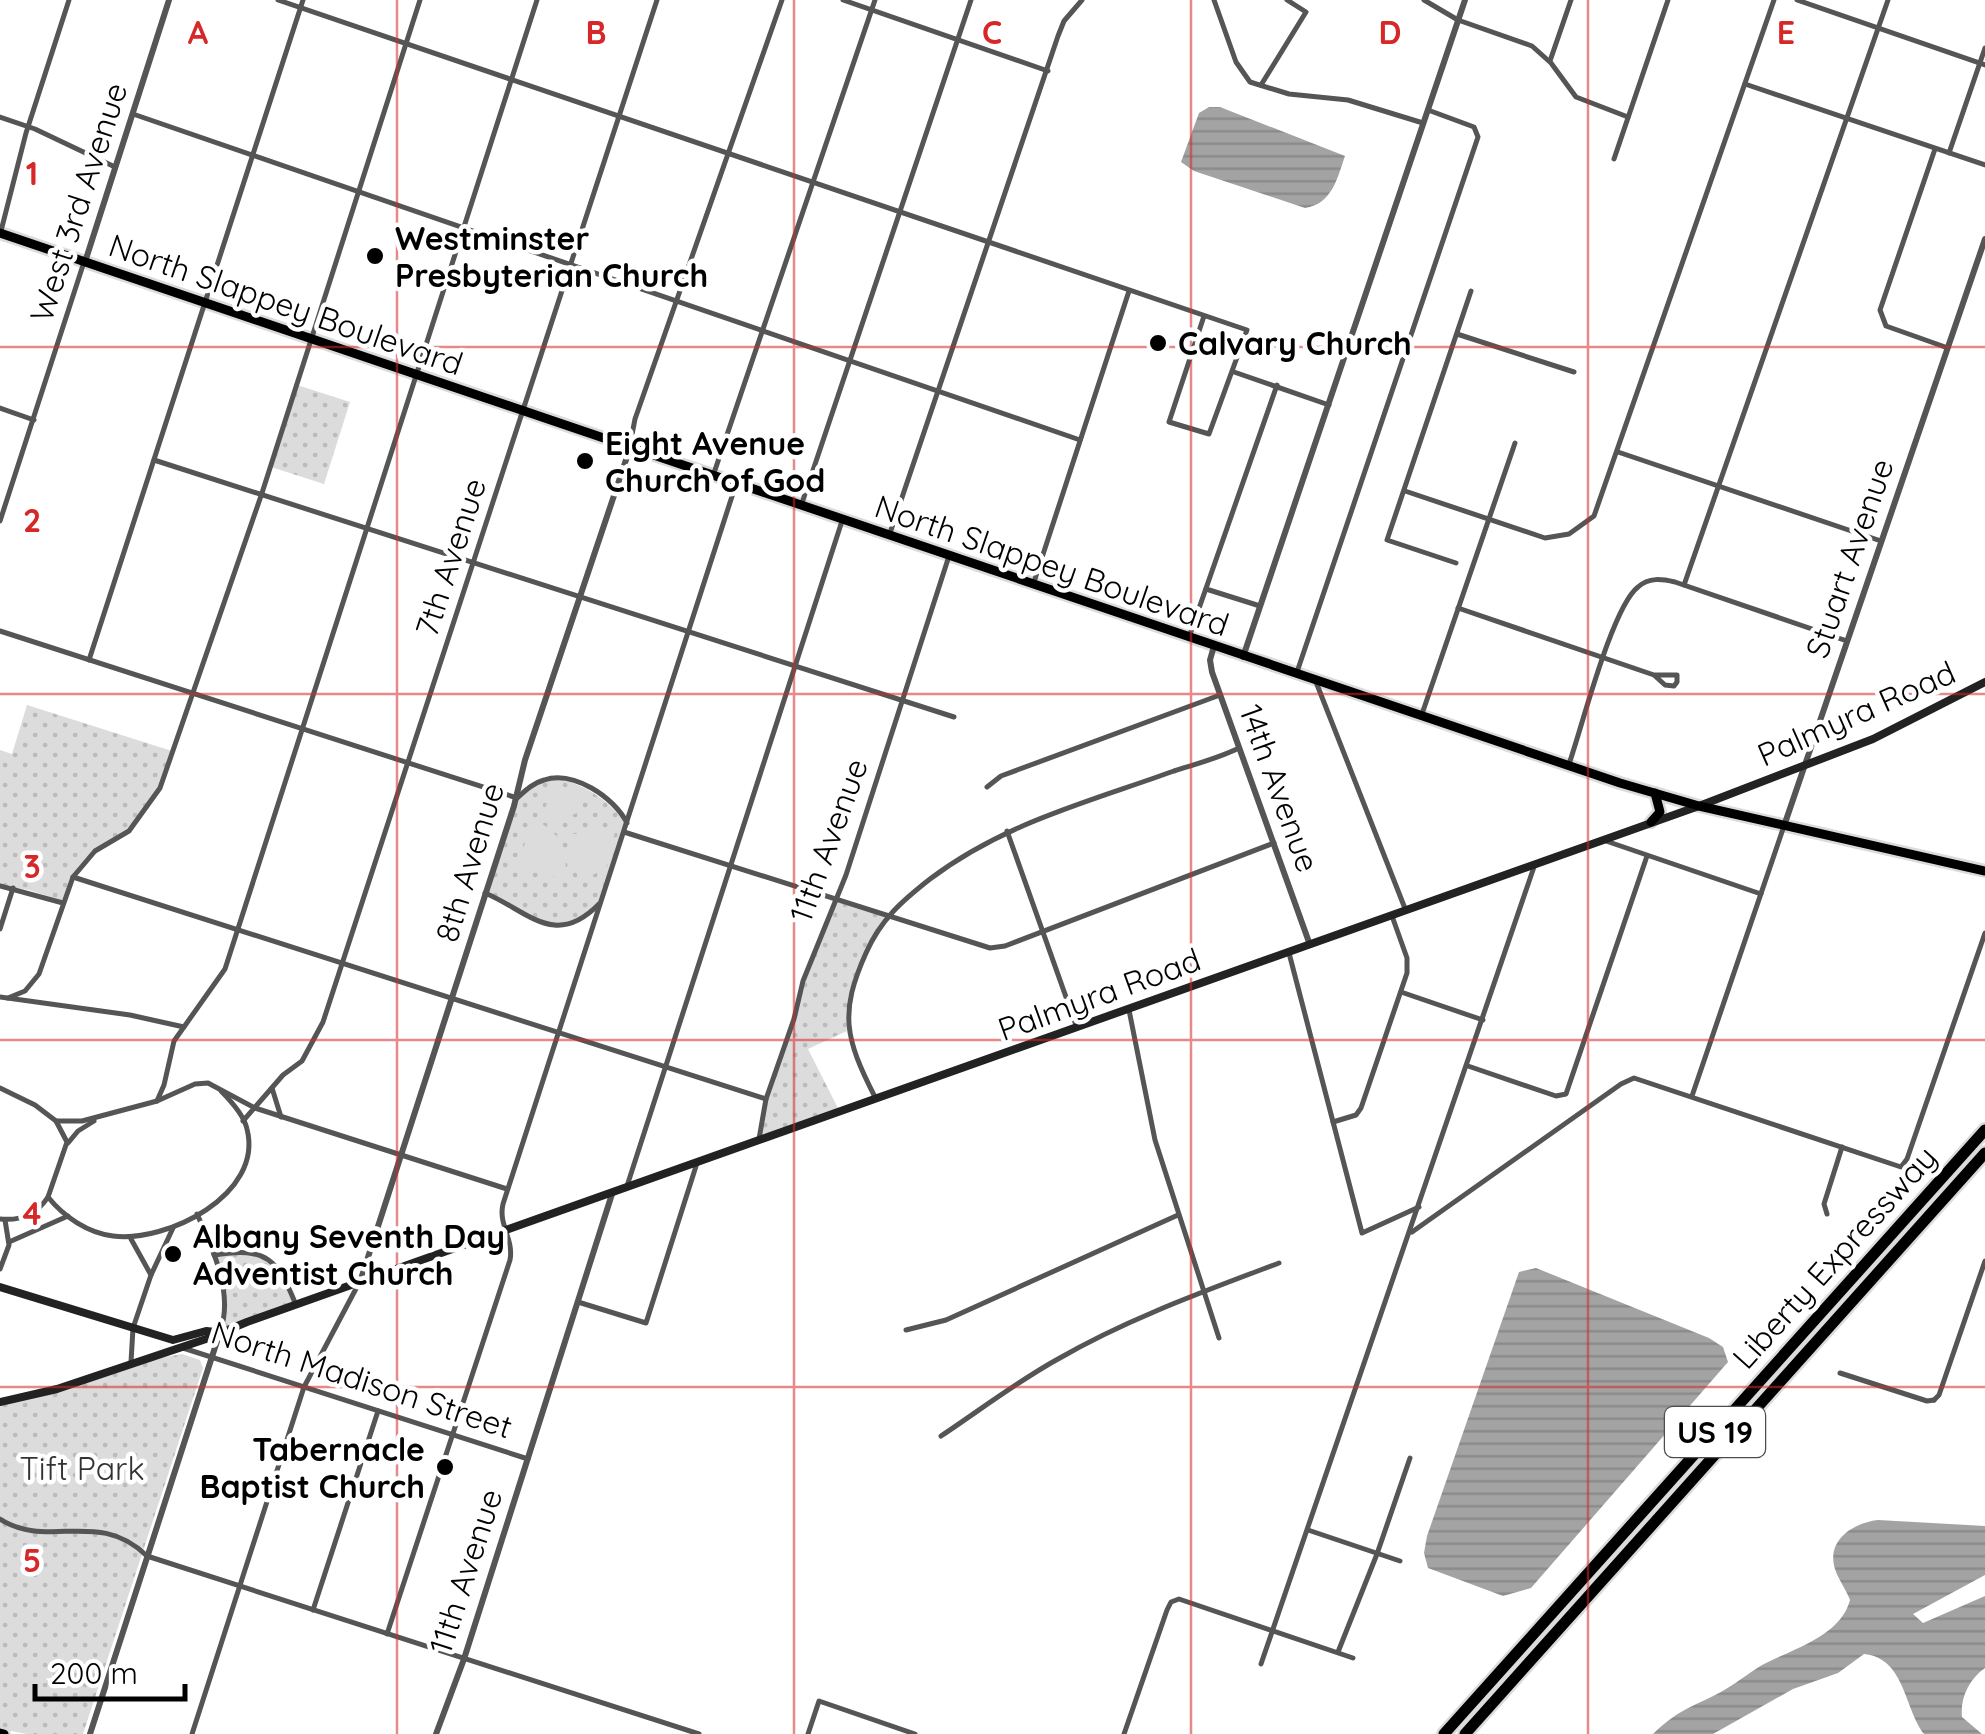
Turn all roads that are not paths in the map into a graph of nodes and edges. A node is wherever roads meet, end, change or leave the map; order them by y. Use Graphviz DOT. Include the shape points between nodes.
graph roads {
  1 [pos="69,0"];
  2 [pos="169,0"];
  3 [pos="278,0"];
  4 [pos="303,0"];
  5 [pos="420,0"];
  6 [pos="538,0"];
  7 [pos="657,0"];
  8 [pos="782,0"];
  9 [pos="843,0"];
  10 [pos="874,0"];
  11 [pos="970,0"];
  12 [pos="1082,0"];
  13 [pos="1214,0"];
  14 [pos="1287,0"];
  15 [pos="1424,0"];
  16 [pos="1465,0"];
  17 [pos="1571,0"];
  18 [pos="1668,0"];
  19 [pos="1774,0"];
  20 [pos="1797,0"];
  21 [pos="1888,0"];
  22 [pos="301,9"];
  23 [pos="872,10"];
  24 [pos="1458,20"];
  25 [pos="1879,28"];
  26 [pos="957,40"];
  27 [pos="406,43"];
  28 [pos="1985,48"];
  29 [pos="1550,61"];
  30 [pos="1982,64"];
  31 [pos="1048,71"];
  32 [pos="512,80"];
  33 [pos="1745,84"];
  34 [pos="1261,86"];
  35 [pos="1428,110"];
  36 [pos="133,114"];
  37 [pos="0,116"];
  38 [pos="619,116"];
  39 [pos="1628,118"];
  40 [pos="1848,118"];
  41 [pos="1423,123"];
  42 [pos="28,126"];
  43 [pos="1934,148"];
  44 [pos="1949,153"];
  45 [pos="730,154"];
  46 [pos="252,155"];
  47 [pos="1614,158"];
  48 [pos="1985,165"];
  49 [pos="115,167"];
  50 [pos="812,182"];
  51 [pos="358,192"];
  52 [pos="900,212"];
  53 [pos="464,228"];
  54 [pos="0,233"];
  55 [pos="1985,238"];
  56 [pos="990,244"];
  57 [pos="84,262"];
  58 [pos="571,264"];
  59 [pos="1129,291"];
  60 [pos="1471,291"];
  61 [pos="679,301"];
  62 [pos="204,303"];
  63 [pos="1204,316"];
  64 [pos="762,330"];
  65 [pos="1457,334"];
  66 [pos="310,339"];
  67 [pos="1948,348"];
  68 [pos="849,359"];
  69 [pos="1234,372"];
  70 [pos="1574,372"];
  71 [pos="416,375"];
  72 [pos="1277,385"];
  73 [pos="938,390"];
  74 [pos="1329,404"];
  75 [pos="0,408"];
  76 [pos="524,412"];
  77 [pos="34,420"];
  78 [pos="1080,440"];
  79 [pos="1515,443"];
  80 [pos="630,448"];
  81 [pos="1618,452"];
  82 [pos="154,460"];
  83 [pos="713,476"];
  84 [pos="736,484"];
  85 [pos="1718,486"];
  86 [pos="1404,491"];
  87 [pos="262,493"];
  88 [pos="801,506"];
  89 [pos="1488,519"];
  90 [pos="843,520"];
  91 [pos="0,521"];
  92 [pos="367,528"];
  93 [pos="890,536"];
  94 [pos="1881,541"];
  95 [pos="949,556"];
  96 [pos="476,562"];
  97 [pos="1456,563"];
  98 [pos="1684,584"];
  99 [pos="1033,585"];
  100 [pos="1206,588"];
  101 [pos="581,596"];
  102 [pos="1260,606"];
  103 [pos="1458,608"];
  104 [pos="0,631"];
  105 [pos="688,631"];
  106 [pos="1188,638"];
  107 [pos="1847,640"];
  108 [pos="1214,646"];
  109 [pos="1244,656"];
  110 [pos="1604,658"];
  111 [pos="89,660"];
  112 [pos="796,666"];
  113 [pos="1296,675"];
  114 [pos="1654,675"];
  115 [pos="1316,682"];
  116 [pos="1985,682"];
  117 [pos="195,694"];
  118 [pos="1220,695"];
  119 [pos="902,700"];
  120 [pos="1421,717"];
  121 [pos="954,718"];
  122 [pos="303,728"];
  123 [pos="1239,748"];
  124 [pos="410,763"];
  125 [pos="1568,766"];
  126 [pos="1805,767"];
  127 [pos="987,787"];
  128 [pos="1656,793"];
  129 [pos="517,798"];
  130 [pos="1699,806"];
  131 [pos="1651,822"];
  132 [pos="626,823"];
  133 [pos="1784,826"];
  134 [pos="1007,831"];
  135 [pos="624,832"];
  136 [pos="1602,840"];
  137 [pos="1274,843"];
  138 [pos="1648,856"];
  139 [pos="1535,864"];
  140 [pos="730,866"];
  141 [pos="1985,871"];
  142 [pos="73,877"];
  143 [pos="0,886"];
  144 [pos="13,888"];
  145 [pos="485,893"];
  146 [pos="1761,894"];
  147 [pos="837,901"];
  148 [pos="64,902"];
  149 [pos="602,902"];
  150 [pos="1406,910"];
  151 [pos="887,916"];
  152 [pos="1392,916"];
  153 [pos="0,929"];
  154 [pos="238,930"];
  155 [pos="1042,930"];
  156 [pos="1985,933"];
  157 [pos="1310,945"];
  158 [pos="1289,952"];
  159 [pos="344,964"];
  160 [pos="1401,992"];
  161 [pos="2,998"];
  162 [pos="452,999"];
  163 [pos="1129,1010"];
  164 [pos="1483,1020"];
  165 [pos="184,1027"];
  166 [pos="1077,1028"];
  167 [pos="558,1033"];
  168 [pos="1468,1066"];
  169 [pos="665,1068"];
  170 [pos="217,1087"];
  171 [pos="0,1088"];
  172 [pos="272,1088"];
  173 [pos="1692,1096"];
  174 [pos="766,1099"];
  175 [pos="876,1100"];
  176 [pos="157,1101"];
  177 [pos="254,1108"];
  178 [pos="282,1117"];
  179 [pos="100,1118"];
  180 [pos="1985,1120"];
  181 [pos="56,1121"];
  182 [pos="243,1121"];
  183 [pos="1334,1122"];
  184 [pos="1985,1130"];
  185 [pos="758,1142"];
  186 [pos="66,1146"];
  187 [pos="1842,1147"];
  188 [pos="401,1156"];
  189 [pos="1985,1156"];
  190 [pos="697,1164"];
  191 [pos="508,1189"];
  192 [pos="626,1189"];
  193 [pos="612,1194"];
  194 [pos="48,1197"];
  195 [pos="1419,1207"];
  196 [pos="197,1214"];
  197 [pos="1828,1214"];
  198 [pos="1178,1215"];
  199 [pos="68,1216"];
  200 [pos="3,1219"];
  201 [pos="173,1228"];
  202 [pos="506,1232"];
  203 [pos="1410,1234"];
  204 [pos="130,1237"];
  205 [pos="9,1242"];
  206 [pos="1874,1254"];
  207 [pos="214,1255"];
  208 [pos="1985,1261"];
  209 [pos="1279,1263"];
  210 [pos="0,1269"];
  211 [pos="150,1275"];
  212 [pos="360,1282"];
  213 [pos="0,1287"];
  214 [pos="1204,1291"];
  215 [pos="578,1302"];
  216 [pos="296,1306"];
  217 [pos="133,1328"];
  218 [pos="906,1330"];
  219 [pos="220,1332"];
  220 [pos="1220,1338"];
  221 [pos="177,1344"];
  222 [pos="212,1358"];
  223 [pos="131,1362"];
  224 [pos="1840,1372"];
  225 [pos="304,1387"];
  226 [pos="0,1402"];
  227 [pos="378,1410"];
  228 [pos="452,1434"];
  229 [pos="942,1436"];
  230 [pos="1410,1458"];
  231 [pos="528,1459"];
  232 [pos="0,1519"];
  233 [pos="1308,1530"];
  234 [pos="1377,1554"];
  235 [pos="147,1556"];
  236 [pos="1400,1561"];
  237 [pos="239,1587"];
  238 [pos="313,1610"];
  239 [pos="1273,1630"];
  240 [pos="387,1634"];
  241 [pos="1337,1652"];
  242 [pos="1354,1658"];
  243 [pos="464,1659"];
  244 [pos="1261,1664"];
  245 [pos="1466,1733"];
  246 [pos="90,1734"];
  247 [pos="192,1734"];
  248 [pos="436,1734"];
  249 [pos="697,1734"];
  250 [pos="808,1734"];
  251 [pos="915,1734"];
  252 [pos="1124,1734"];
  253 [pos="1444,1734"];
  1 -- 42 [label="street"];
  2 -- 36 [label="street, West 3rd Avenue"];
  3 -- 22 [label="street"];
  4 -- 22 [label="street"];
  5 -- 27 [label="street"];
  6 -- 32 [label="street"];
  7 -- 38 [label="street, 7th Avenue"];
  8 -- 45 [label="street, 8th Avenue"];
  9 -- 23 [label="street"];
  10 -- 23 [label="street"];
  11 -- 26 [label="street"];
  12 -- 31 [label="street" via="1064,21"];
  13 -- 34 [label="street" via="1240,71"];
  14 -- 34 [label="street" via="1306,12"];
  15 -- 24 [label="street"];
  16 -- 24 [label="street"];
  17 -- 29 [label="street"];
  18 -- 39 [label="street"];
  19 -- 33 [label="street"];
  20 -- 25 [label="street"];
  21 -- 25 [label="street"];
  22 -- 27 [label="street"];
  22 -- 46 [label="street"];
  23 -- 26 [label="street"];
  23 -- 50 [label="street"];
  24 -- 29 [label="street" via="1532,46"];
  24 -- 35 [label="street"];
  25 -- 30 [label="street"];
  25 -- 40 [label="street"];
  26 -- 31 [label="street"];
  26 -- 52 [label="street"];
  27 -- 32 [label="street"];
  27 -- 51 [label="street"];
  28 -- 30 [label="street"];
  29 -- 39 [label="street" via="1576,98"];
  30 -- 44 [label="street"];
  31 -- 56 [label="street"];
  32 -- 38 [label="street"];
  32 -- 53 [label="street"];
  33 -- 40 [label="street"];
  33 -- 81 [label="street"];
  34 -- 41 [label="street" via="1348,100"];
  35 -- 41 [label="street"];
  35 -- 113 [label="street" via="1478,132"];
  36 -- 46 [label="street"];
  36 -- 49 [label="street, West 3rd Avenue"];
  37 -- 42 [label="street"];
  38 -- 45 [label="street"];
  38 -- 58 [label="street, 7th Avenue"];
  39 -- 47 [label="street"];
  40 -- 43 [label="street"];
  40 -- 85 [label="street"];
  41 -- 74 [label="street"];
  42 -- 49 [label="street"];
  42 -- 54 [label="street"];
  43 -- 44 [label="street"];
  43 -- 67 [label="street" via="1880,310 1886,326"];
  44 -- 48 [label="street"];
  45 -- 50 [label="street"];
  45 -- 61 [label="street, 8th Avenue"];
  46 -- 51 [label="street"];
  46 -- 62 [label="street"];
  49 -- 57 [label="street, West 3rd Avenue"];
  50 -- 52 [label="street"];
  50 -- 64 [label="street"];
  51 -- 53 [label="street"];
  51 -- 66 [label="street"];
  52 -- 56 [label="street"];
  52 -- 68 [label="street"];
  53 -- 58 [label="street"];
  53 -- 71 [label="street"];
  54 -- 57 [label="main road, North Slappey Boulevard"];
  55 -- 67 [label="street, Stuart Avenue"];
  56 -- 59 [label="street"];
  56 -- 73 [label="street"];
  57 -- 62 [label="main road, North Slappey Boulevard"];
  57 -- 77 [label="street, West 3rd Avenue"];
  58 -- 61 [label="street"];
  58 -- 76 [label="street, 7th Avenue"];
  59 -- 63 [label="street"];
  59 -- 78 [label="street"];
  60 -- 65 [label="street"];
  61 -- 64 [label="street"];
  61 -- 80 [label="street, 8th Avenue"];
  62 -- 66 [label="main road, North Slappey Boulevard"];
  62 -- 82 [label="street"];
  63 -- 69 [label="street" via="1247,330"];
  63 -- 69 [label="street" via="1169,422 1209,434"];
  64 -- 68 [label="street"];
  64 -- 83 [label="street"];
  65 -- 70 [label="street"];
  65 -- 86 [label="street"];
  66 -- 71 [label="main road, North Slappey Boulevard"];
  66 -- 87 [label="street"];
  67 -- 94 [label="street, Stuart Avenue"];
  68 -- 73 [label="street"];
  68 -- 88 [label="street"];
  69 -- 72 [label="street"];
  71 -- 76 [label="main road, North Slappey Boulevard"];
  71 -- 92 [label="street"];
  72 -- 74 [label="street"];
  72 -- 100 [label="street"];
  73 -- 78 [label="street"];
  73 -- 93 [label="street"];
  74 -- 102 [label="street"];
  75 -- 77 [label="street"];
  76 -- 80 [label="main road, North Slappey Boulevard"];
  76 -- 96 [label="street, 7th Avenue"];
  77 -- 91 [label="street, West 3rd Avenue"];
  78 -- 99 [label="street"];
  79 -- 89 [label="street"];
  80 -- 83 [label="main road, North Slappey Boulevard"];
  80 -- 101 [label="street, 8th Avenue"];
  81 -- 85 [label="street"];
  81 -- 89 [label="street" via="1594,516 1576,531 1545,538"];
  82 -- 87 [label="street"];
  82 -- 111 [label="street"];
  83 -- 84 [label="main road, North Slappey Boulevard"];
  84 -- 88 [label="main road, North Slappey Boulevard"];
  84 -- 105 [label="street"];
  85 -- 94 [label="street"];
  85 -- 98 [label="street"];
  86 -- 89 [label="street"];
  86 -- 97 [label="street" via="1387,540"];
  87 -- 92 [label="street"];
  87 -- 117 [label="street"];
  88 -- 90 [label="main road, North Slappey Boulevard"];
  89 -- 103 [label="street"];
  90 -- 93 [label="main road, North Slappey Boulevard"];
  90 -- 112 [label="street"];
  92 -- 96 [label="street"];
  92 -- 122 [label="street"];
  93 -- 95 [label="main road, North Slappey Boulevard"];
  94 -- 107 [label="street, Stuart Avenue"];
  95 -- 99 [label="main road, North Slappey Boulevard"];
  95 -- 119 [label="street, 11th Avenue"];
  96 -- 101 [label="street"];
  96 -- 124 [label="street, 7th Avenue"];
  98 -- 107 [label="street"];
  98 -- 110 [label="street" via="1658,579 1639,585 1623,605"];
  99 -- 106 [label="main road, North Slappey Boulevard"];
  100 -- 102 [label="street"];
  100 -- 106 [label="street"];
  101 -- 105 [label="street"];
  101 -- 129 [label="street, 8th Avenue"];
  102 -- 109 [label="street"];
  103 -- 110 [label="street"];
  103 -- 120 [label="street"];
  104 -- 111 [label="street"];
  105 -- 112 [label="street"];
  105 -- 132 [label="street"];
  106 -- 108 [label="main road, North Slappey Boulevard"];
  107 -- 126 [label="street, Stuart Avenue"];
  108 -- 109 [label="main road, North Slappey Boulevard"];
  108 -- 118 [label="street, 14th Avenue" via="1210,666"];
  109 -- 113 [label="main road, North Slappey Boulevard"];
  110 -- 114 [label="street"];
  110 -- 125 [label="street"];
  111 -- 117 [label="street"];
  112 -- 119 [label="street"];
  112 -- 140 [label="street"];
  113 -- 115 [label="main road, North Slappey Boulevard"];
  115 -- 120 [label="main road, North Slappey Boulevard"];
  115 -- 150 [label="street"];
  116 -- 126 [label="main road, Palmyra Road"];
  117 -- 122 [label="street"];
  117 -- 142 [label="street" via="145,812"];
  118 -- 123 [label="street, 14th Avenue"];
  118 -- 127 [label="street" via="1001,776"];
  119 -- 121 [label="street"];
  119 -- 147 [label="street, 11th Avenue"];
  120 -- 125 [label="main road, North Slappey Boulevard"];
  122 -- 124 [label="street"];
  122 -- 154 [label="street"];
  123 -- 134 [label="street"];
  123 -- 137 [label="street, 14th Avenue"];
  124 -- 129 [label="street"];
  124 -- 159 [label="street, 7th Avenue"];
  125 -- 128 [label="main road, North Slappey Boulevard"];
  126 -- 130 [label="main road, Palmyra Road"];
  126 -- 133 [label="street, Stuart Avenue"];
  128 -- 130 [label="main road, North Slappey Boulevard"];
  128 -- 131 [label="main road" via="1660,812"];
  129 -- 132 [label="street" via="538,782 564,778 606,798"];
  129 -- 145 [label="street, 8th Avenue"];
  130 -- 131 [label="main road, Palmyra Road"];
  130 -- 133 [label="main road, North Slappey Boulevard"];
  131 -- 136 [label="main road, Palmyra Road"];
  132 -- 135 [label="street"];
  133 -- 141 [label="main road, North Slappey Boulevard"];
  133 -- 146 [label="street, Stuart Avenue"];
  134 -- 151 [label="street" via="970,850"];
  134 -- 155 [label="street"];
  135 -- 140 [label="street"];
  135 -- 149 [label="street"];
  136 -- 138 [label="street"];
  136 -- 139 [label="main road, Palmyra Road"];
  137 -- 155 [label="street"];
  137 -- 157 [label="street, 14th Avenue"];
  138 -- 146 [label="street"];
  138 -- 168 [label="street" via="1566,1094"];
  139 -- 150 [label="main road, Palmyra Road"];
  139 -- 164 [label="street"];
  140 -- 147 [label="street"];
  140 -- 169 [label="street"];
  142 -- 148 [label="street"];
  142 -- 154 [label="street"];
  143 -- 144 [label="street"];
  144 -- 148 [label="street"];
  144 -- 153 [label="street"];
  145 -- 149 [label="street" via="518,914 558,926"];
  145 -- 162 [label="street, 8th Avenue"];
  146 -- 173 [label="street, Stuart Avenue"];
  147 -- 151 [label="street"];
  147 -- 174 [label="street, 11th Avenue" via="806,970"];
  148 -- 161 [label="street" via="36,979"];
  149 -- 167 [label="street"];
  150 -- 152 [label="main road, Palmyra Road"];
  151 -- 155 [label="street" via="990,948"];
  151 -- 175 [label="street" via="853,982 847,1016"];
  152 -- 157 [label="main road, Palmyra Road"];
  152 -- 160 [label="street" via="1407,958"];
  154 -- 159 [label="street"];
  154 -- 165 [label="street" via="219,981"];
  155 -- 166 [label="street"];
  156 -- 187 [label="street" via="1903,1166"];
  157 -- 158 [label="main road, Palmyra Road"];
  158 -- 163 [label="main road, Palmyra Road"];
  158 -- 183 [label="street"];
  159 -- 162 [label="street"];
  159 -- 172 [label="street, 7th Avenue" via="313,1045"];
  160 -- 164 [label="street"];
  160 -- 183 [label="street" via="1361,1108"];
  161 -- 165 [label="street"];
  162 -- 167 [label="street"];
  162 -- 188 [label="street, 8th Avenue"];
  163 -- 166 [label="main road, Palmyra Road"];
  163 -- 198 [label="street"];
  164 -- 168 [label="street"];
  165 -- 176 [label="street"];
  166 -- 175 [label="main road, Palmyra Road"];
  167 -- 169 [label="street"];
  167 -- 191 [label="street"];
  168 -- 195 [label="street"];
  169 -- 174 [label="street"];
  169 -- 192 [label="street"];
  170 -- 176 [label="street" via="196,1084"];
  170 -- 177 [label="street"];
  170 -- 182 [label="street"];
  171 -- 181 [label="street"];
  172 -- 177 [label="street, 7th Avenue"];
  172 -- 178 [label="street"];
  173 -- 187 [label="street"];
  173 -- 203 [label="street" via="1637,1078 1620,1084"];
  174 -- 185 [label="street, 11th Avenue"];
  175 -- 185 [label="main road, Palmyra Road"];
  176 -- 179 [label="street"];
  177 -- 178 [label="street"];
  177 -- 182 [label="street, 7th Avenue"];
  178 -- 188 [label="street"];
  179 -- 181 [label="street"];
  179 -- 186 [label="street"];
  180 -- 206 [label="highway"];
  181 -- 186 [label="street"];
  182 -- 196 [label="street" via="247,1151 237,1182"];
  183 -- 195 [label="street" via="1362,1233"];
  184 -- 206 [label="highway, Liberty Expressway / US 19"];
  185 -- 190 [label="main road, Palmyra Road"];
  186 -- 194 [label="street"];
  187 -- 197 [label="street" via="1824,1204"];
  188 -- 191 [label="street"];
  188 -- 212 [label="street, 8th Avenue"];
  189 -- 245 [label="highway, Liberty Expressway / US 19"];
  190 -- 192 [label="main road, Palmyra Road"];
  190 -- 215 [label="street" via="646,1322"];
  191 -- 202 [label="street" via="501,1213"];
  192 -- 193 [label="main road, Palmyra Road"];
  193 -- 202 [label="main road, Palmyra Road"];
  193 -- 215 [label="street, 11th Avenue"];
  194 -- 199 [label="street"];
  194 -- 200 [label="street" via="38,1209"];
  195 -- 203 [label="street"];
  196 -- 201 [label="street"];
  196 -- 207 [label="street"];
  198 -- 214 [label="street"];
  198 -- 218 [label="street" via="946,1320"];
  199 -- 204 [label="street" via="90,1230"];
  199 -- 205 [label="street"];
  200 -- 205 [label="street"];
  201 -- 204 [label="street"];
  201 -- 211 [label="street"];
  202 -- 212 [label="main road, Palmyra Road"];
  202 -- 228 [label="street" via="510,1260"];
  203 -- 233 [label="street"];
  204 -- 211 [label="street"];
  205 -- 210 [label="street"];
  206 -- 253 [label="highway, Liberty Expressway / US 19"];
  207 -- 216 [label="street" via="264,1256 283,1272"];
  207 -- 219 [label="street" via="226,1315"];
  208 -- 224 [label="street" via="1936,1403"];
  209 -- 214 [label="street"];
  211 -- 217 [label="street"];
  212 -- 216 [label="main road, Palmyra Road"];
  212 -- 225 [label="street, 8th Avenue"];
  213 -- 217 [label="main road, North Madison Street"];
  214 -- 220 [label="street"];
  214 -- 229 [label="street" via="1060,1357"];
  215 -- 231 [label="street, 11th Avenue"];
  216 -- 219 [label="main road, Palmyra Road"];
  217 -- 221 [label="main road, North Madison Street"];
  217 -- 223 [label="street"];
  219 -- 221 [label="main road, Palmyra Road"];
  219 -- 222 [label="street"];
  221 -- 222 [label="street, North Madison Street"];
  221 -- 223 [label="main road, Palmyra Road"];
  222 -- 225 [label="street, North Madison Street"];
  222 -- 235 [label="street"];
  223 -- 226 [label="main road, Palmyra Road"];
  225 -- 227 [label="street, North Madison Street"];
  225 -- 237 [label="street, 8th Avenue"];
  227 -- 228 [label="street, North Madison Street"];
  227 -- 238 [label="street"];
  228 -- 231 [label="street, North Madison Street"];
  228 -- 240 [label="street"];
  230 -- 234 [label="street"];
  231 -- 243 [label="street, 11th Avenue"];
  232 -- 235 [label="street" via="20,1529 111,1533"];
  233 -- 234 [label="street"];
  233 -- 239 [label="street"];
  234 -- 236 [label="street"];
  234 -- 241 [label="street"];
  235 -- 237 [label="street"];
  235 -- 246 [label="street"];
  237 -- 238 [label="street"];
  237 -- 247 [label="street, 8th Avenue"];
  238 -- 240 [label="street"];
  239 -- 241 [label="street"];
  239 -- 244 [label="street"];
  239 -- 252 [label="street" via="1179,1599 1171,1602"];
  240 -- 243 [label="street"];
  241 -- 242 [label="street"];
  243 -- 248 [label="street, 11th Avenue"];
  243 -- 249 [label="street"];
  250 -- 251 [label="street" via="819,1702"];
}
